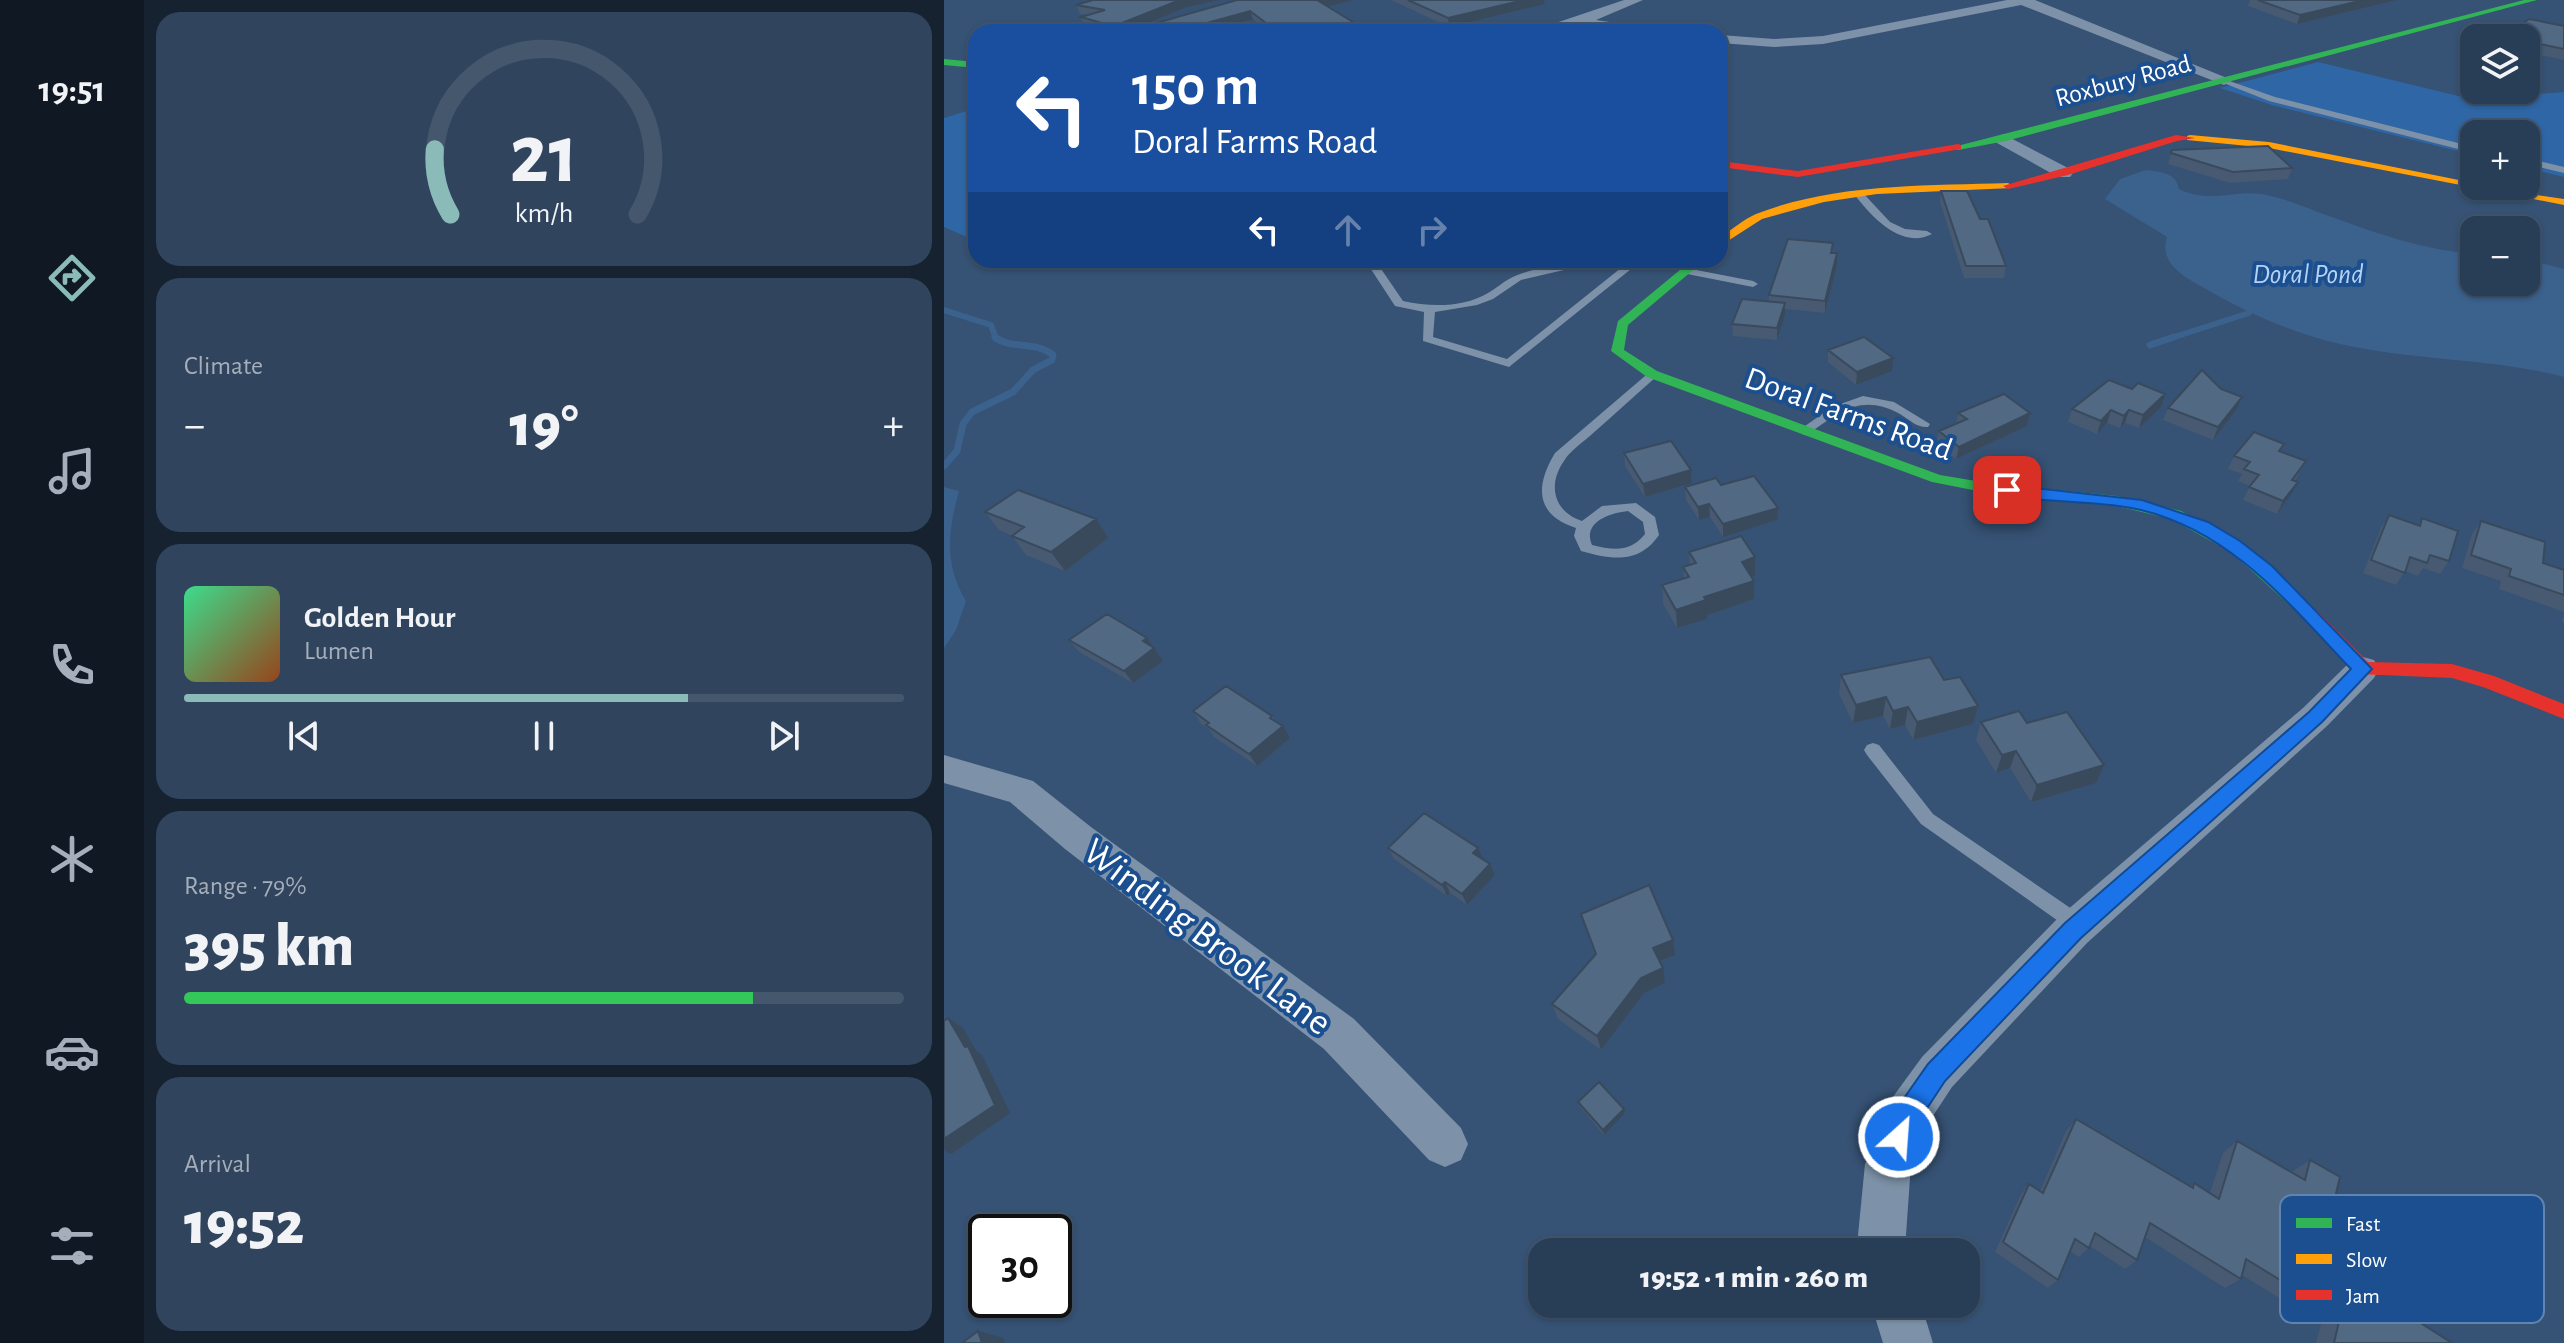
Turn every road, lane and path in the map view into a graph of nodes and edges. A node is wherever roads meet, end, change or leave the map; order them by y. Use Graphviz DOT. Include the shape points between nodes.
graph roads {
  1 [pos="1636,0"];
  2 [pos="2023,0"];
  3 [pos="2533,0"];
  4 [pos="1579,22"];
  5 [pos="1570,24"];
  6 [pos="1593,24"];
  7 [pos="1728,40"];
  8 [pos="944,62"];
  9 [pos="968,64"];
  10 [pos="2224,80"];
  11 [pos="2003,139"];
  12 [pos="2460,147"];
  13 [pos="2540,164"];
  14 [pos="1728,165"];
  15 [pos="2564,170"];
  16 [pos="2064,173"];
  17 [pos="1859,194"];
  18 [pos="2564,202"];
  19 [pos="1927,234"];
  20 [pos="1728,238"];
  21 [pos="1375,268"];
  22 [pos="1565,268"];
  23 [pos="1627,268"];
  24 [pos="1689,268"];
  25 [pos="1702,268"];
  26 [pos="1753,284"];
  27 [pos="1430,310"];
  28 [pos="1652,374"];
  29 [pos="1924,424"];
  30 [pos="1804,431"];
  31 [pos="1584,526"];
  32 [pos="2363,669"];
  33 [pos="2564,712"];
  34 [pos="1873,750"];
  35 [pos="944,769"];
  36 [pos="2080,925"];
  37 [pos="1445,1144"];
  38 [pos="1883,1238"];
  39 [pos="1900,1318"];
  40 [pos="1908,1343"];
  1 -- 4 [label="street"];
  2 -- 7 [label="street" via="1823,40"];
  2 -- 10 [label="street"];
  3 -- 10 [label="street, Roxbury Road"];
  4 -- 5 [label="street"];
  4 -- 6 [label="street"];
  8 -- 9 [label="street"];
  10 -- 11 [label="street, Roxbury Road"];
  10 -- 12 [label="lane" via="2302,108"];
  11 -- 14 [label="street, Roxbury Road" via="1798,174"];
  11 -- 16 [label="street"];
  13 -- 15 [label="lane"];
  16 -- 17 [label="street" via="2000,187"];
  16 -- 18 [label="street" via="2176,138 2213,137"];
  17 -- 19 [label="lane" via="1885,226"];
  17 -- 20 [label="street" via="1758,217"];
  21 -- 27 [label="lane" via="1399,304"];
  22 -- 27 [label="lane" via="1518,278 1473,303"];
  23 -- 27 [label="lane" via="1509,363 1427,339"];
  24 -- 28 [label="street, Doral Farms Road" via="1622,324 1617,351"];
  25 -- 26 [label="lane"];
  28 -- 30 [label="street, Doral Farms Road"];
  28 -- 31 [label="lane" via="1560,456 1549,473 1551,506 1561,517"];
  29 -- 30 [label="lane" via="1895,403 1862,400 1843,405"];
  30 -- 32 [label="street, Doral Farms Road" via="1950,483 2142,505 2203,526 2266,570"];
  31 -- 31 [label="lane" via="1586,548 1607,554 1639,550 1652,535 1650,520 1631,506 1607,509"];
  32 -- 33 [label="street" via="2452,671"];
  32 -- 36 [label="street"];
  34 -- 36 [label="lane" via="1927,819"];
  35 -- 37 [label="street, Winding Brook Lane" via="1021,791 1339,1034"];
  36 -- 38 [label="street" via="1937,1072 1911,1110 1888,1164"];
  39 -- 40 [label="street"];
}
